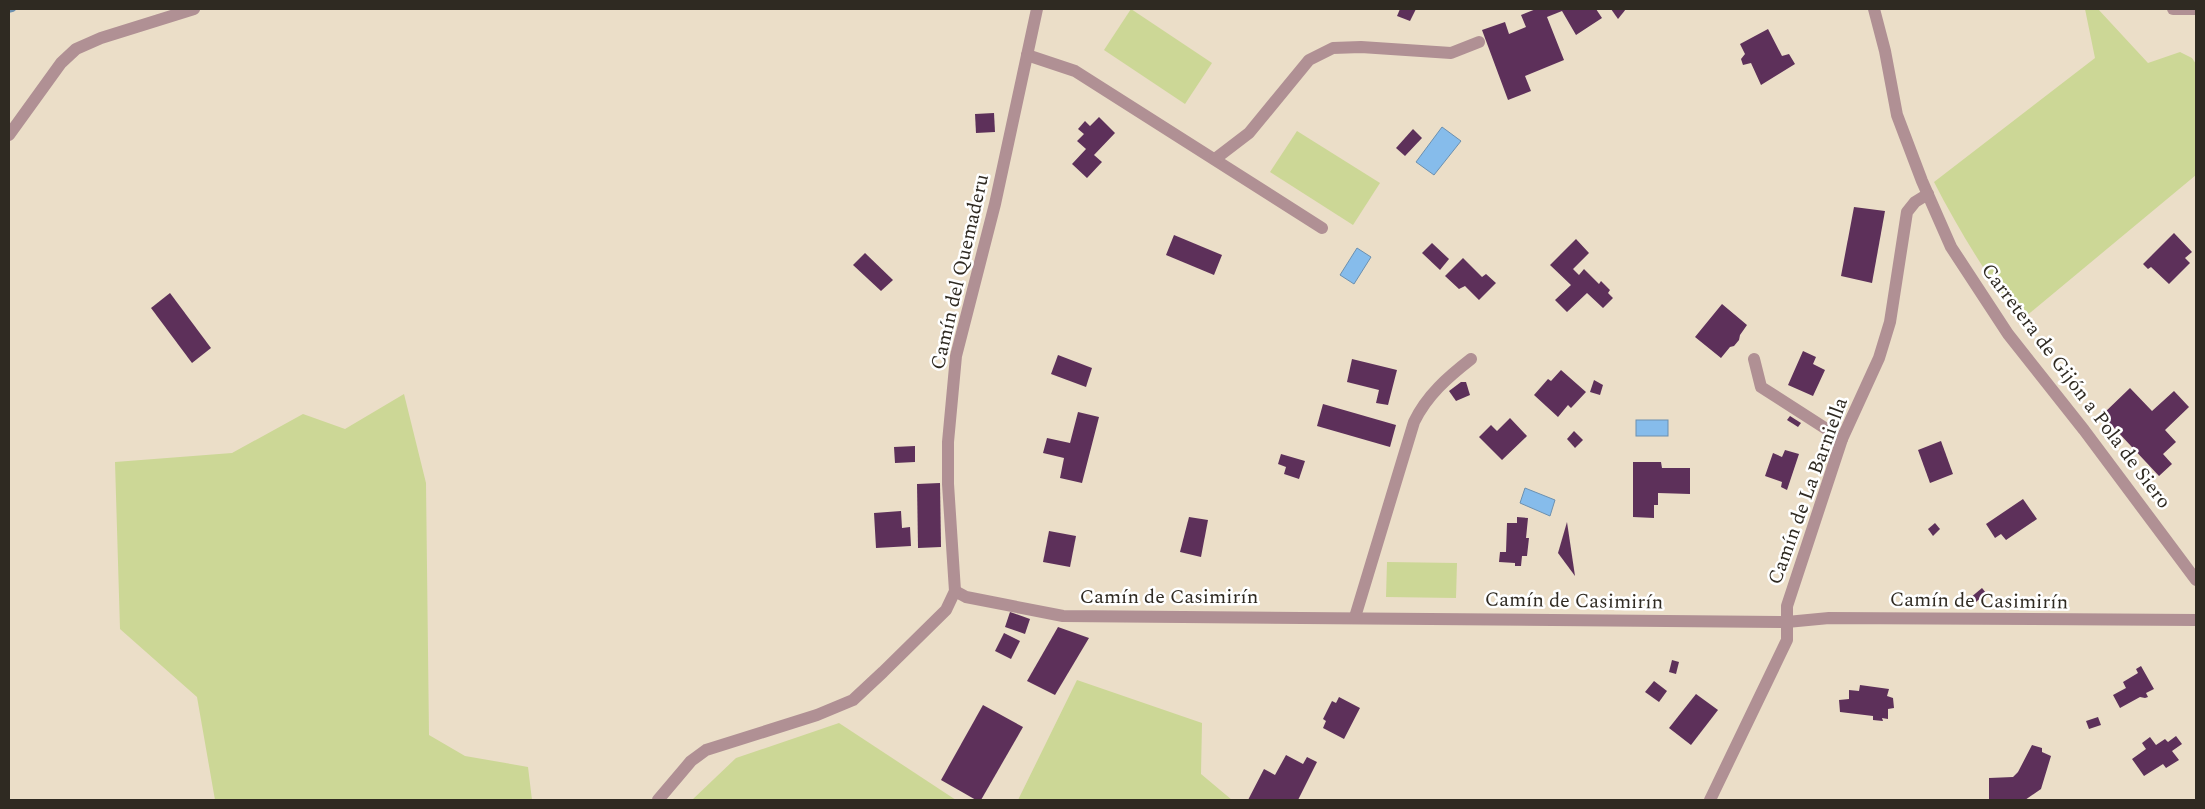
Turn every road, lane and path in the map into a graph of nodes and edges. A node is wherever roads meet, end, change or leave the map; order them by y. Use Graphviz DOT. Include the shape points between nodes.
graph roads {
  1 [pos="194,9"];
  2 [pos="1037,9"];
  3 [pos="1874,9"];
  4 [pos="2174,9"];
  5 [pos="2196,9"];
  6 [pos="1479,42"];
  7 [pos="1027,54"];
  8 [pos="9,135"];
  9 [pos="1214,160"];
  10 [pos="1928,194"];
  11 [pos="1322,228"];
  12 [pos="1754,358"];
  13 [pos="1471,359"];
  14 [pos="1842,439"];
  15 [pos="2196,580"];
  16 [pos="955,591"];
  17 [pos="1355,617"];
  18 [pos="2196,620"];
  19 [pos="1787,622"];
  20 [pos="658,800"];
  21 [pos="1710,800"];
  1 -- 8 [label="street" via="76,49 61,64"];
  2 -- 7 [label="street, Camín del Quemaderu"];
  3 -- 10 [label="street, Carretera de Gijón a Pola de Siero" via="1897,115"];
  4 -- 5 [label="street"];
  6 -- 9 [label="street" via="1452,53 1333,48 1310,60 1249,133"];
  7 -- 9 [label="street" via="1075,71"];
  7 -- 16 [label="street, Camín del Quemaderu" via="995,204 956,356 948,459"];
  9 -- 11 [label="street"];
  10 -- 14 [label="street, Camín de La Barniella" via="1907,212 1890,322 1879,358"];
  10 -- 15 [label="street, Carretera de Gijón a Pola de Siero" via="1951,247 2008,334"];
  12 -- 14 [label="street" via="1761,388"];
  13 -- 17 [label="street" via="1444,380 1422,405 1414,422"];
  14 -- 19 [label="street, Camín de La Barniella" via="1787,606"];
  16 -- 17 [label="street, Camín de Casimirín" via="966,597 1063,616"];
  16 -- 20 [label="street" via="946,610 852,700 817,715 706,750 691,761"];
  17 -- 19 [label="street, Camín de Casimirín"];
  18 -- 19 [label="street, Camín de Casimirín" via="1829,618"];
  19 -- 21 [label="street, Camín de La Barniella" via="1787,640"];
}
